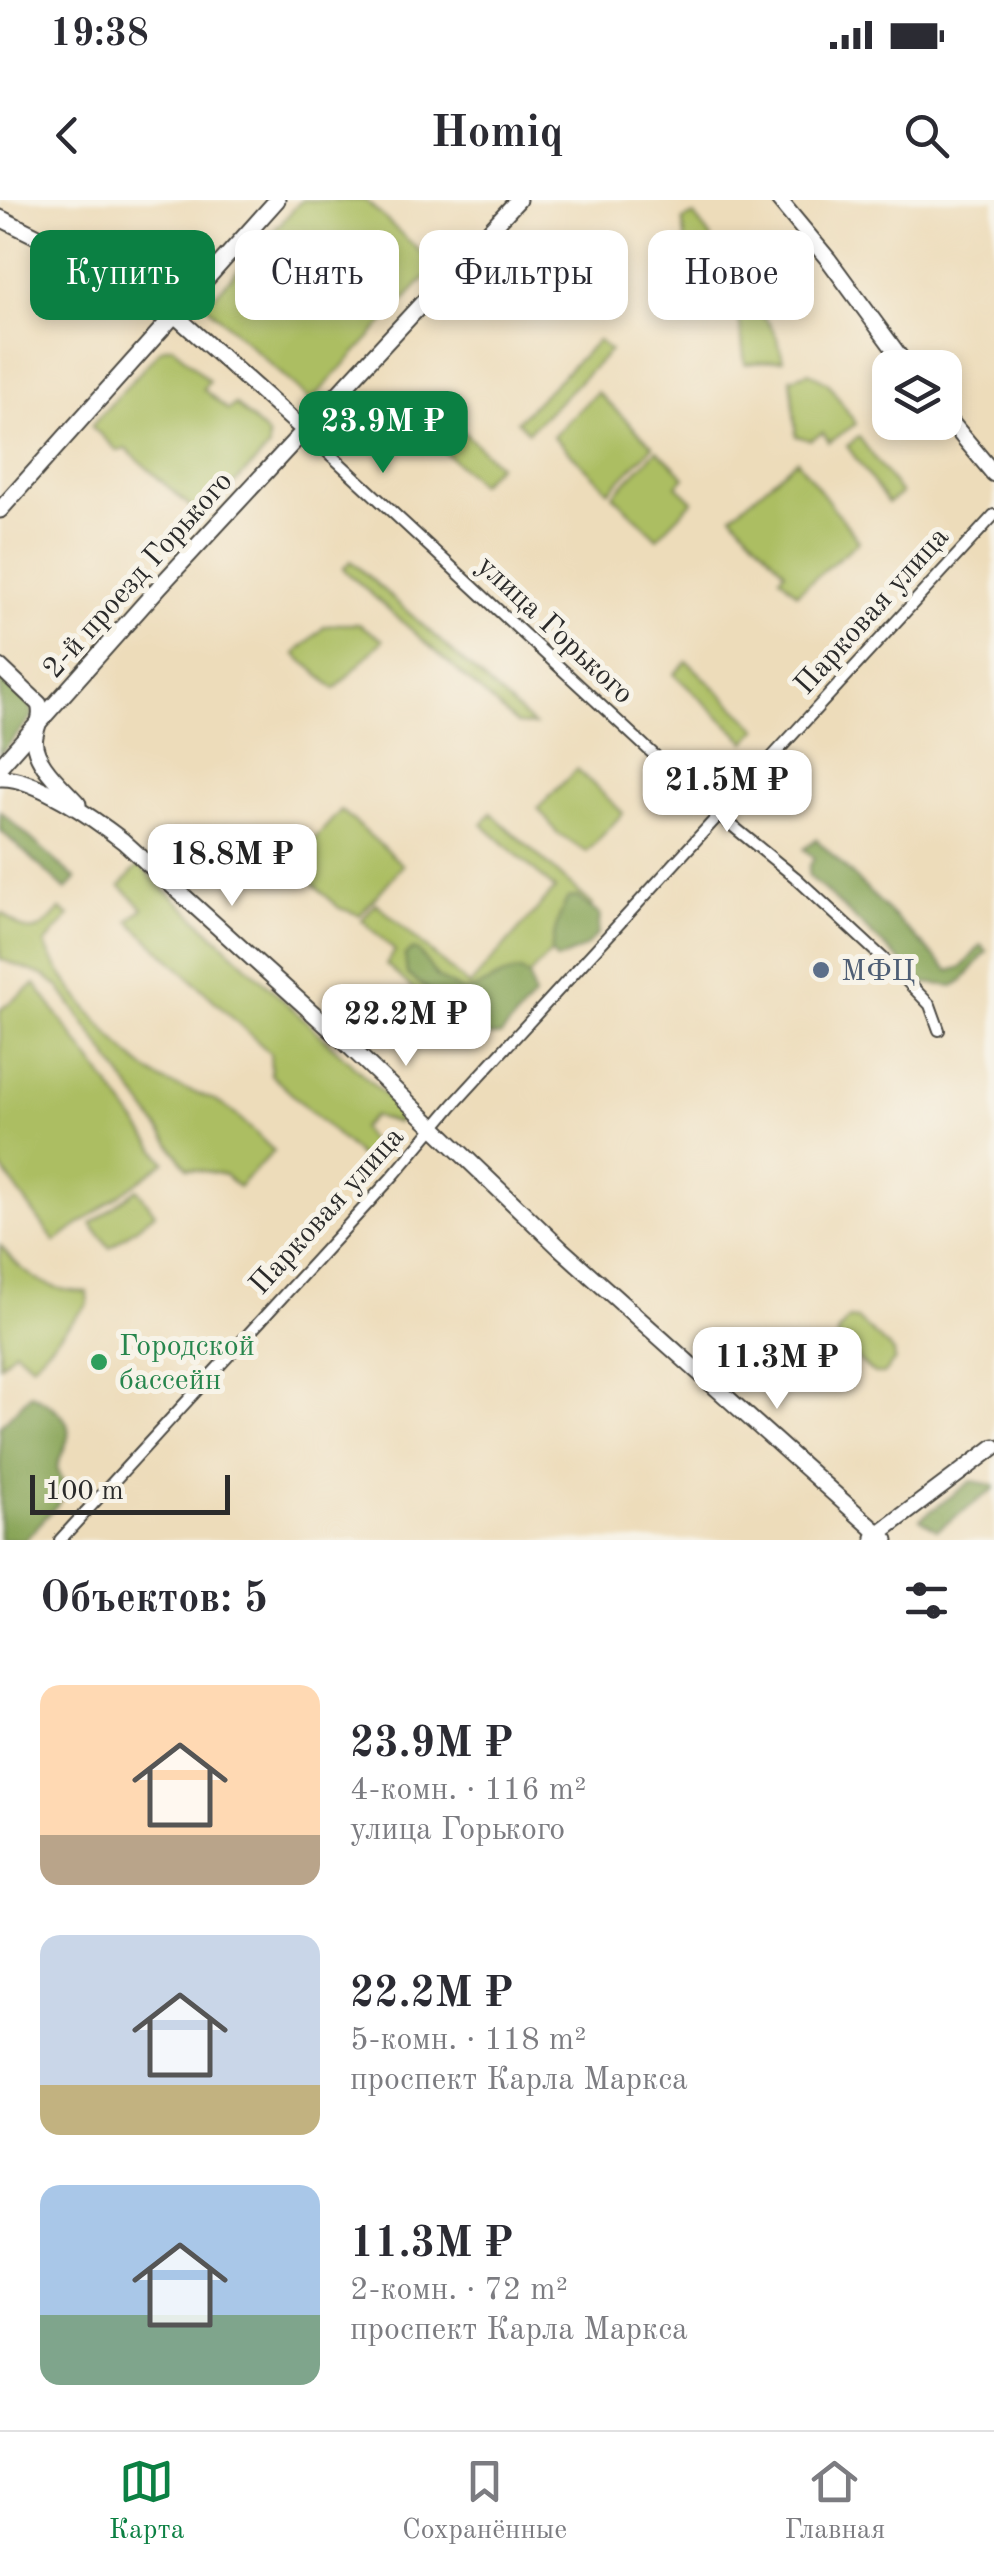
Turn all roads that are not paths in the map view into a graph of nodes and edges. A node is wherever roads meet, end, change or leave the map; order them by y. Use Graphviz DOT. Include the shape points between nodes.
graph roads {
  1 [pos="276,200"];
  2 [pos="518,200"];
  3 [pos="779,200"];
  4 [pos="0,218"];
  5 [pos="30,233"];
  6 [pos="215,269"];
  7 [pos="170,320"];
  8 [pos="184,320"];
  9 [pos="895,350"];
  10 [pos="306,432"];
  11 [pos="962,435"];
  12 [pos="994,474"];
  13 [pos="0,510"];
  14 [pos="994,515"];
  15 [pos="0,667"];
  16 [pos="41,720"];
  17 [pos="0,766"];
  18 [pos="0,778"];
  19 [pos="85,812"];
  20 [pos="718,814"];
  21 [pos="939,1030"];
  22 [pos="434,1127"];
  23 [pos="994,1448"];
  24 [pos="879,1538"];
  25 [pos="60,1540"];
  1 -- 6 [label="street"];
  2 -- 10 [label="street, 2-й проезд Горького"];
  3 -- 9 [label="street"];
  4 -- 5 [label="street"];
  7 -- 13 [label="street"];
  8 -- 10 [label="street"];
  10 -- 16 [label="street, 2-й проезд Горького"];
  10 -- 20 [label="street, улица Горького"];
  11 -- 12 [label="street"];
  14 -- 20 [label="street, Парковая улица"];
  15 -- 16 [label="street" via="39,704"];
  16 -- 17 [label="street, 2-й проезд Горького"];
  16 -- 19 [label="street" via="36,752"];
  18 -- 19 [label="street" via="20,779"];
  19 -- 22 [label="street"];
  20 -- 21 [label="street, улица Горького" via="900,975 930,1005"];
  20 -- 22 [label="street, Парковая улица"];
  22 -- 24 [label="street"];
  22 -- 25 [label="street, Парковая улица"];
  23 -- 24 [label="street"];
}
